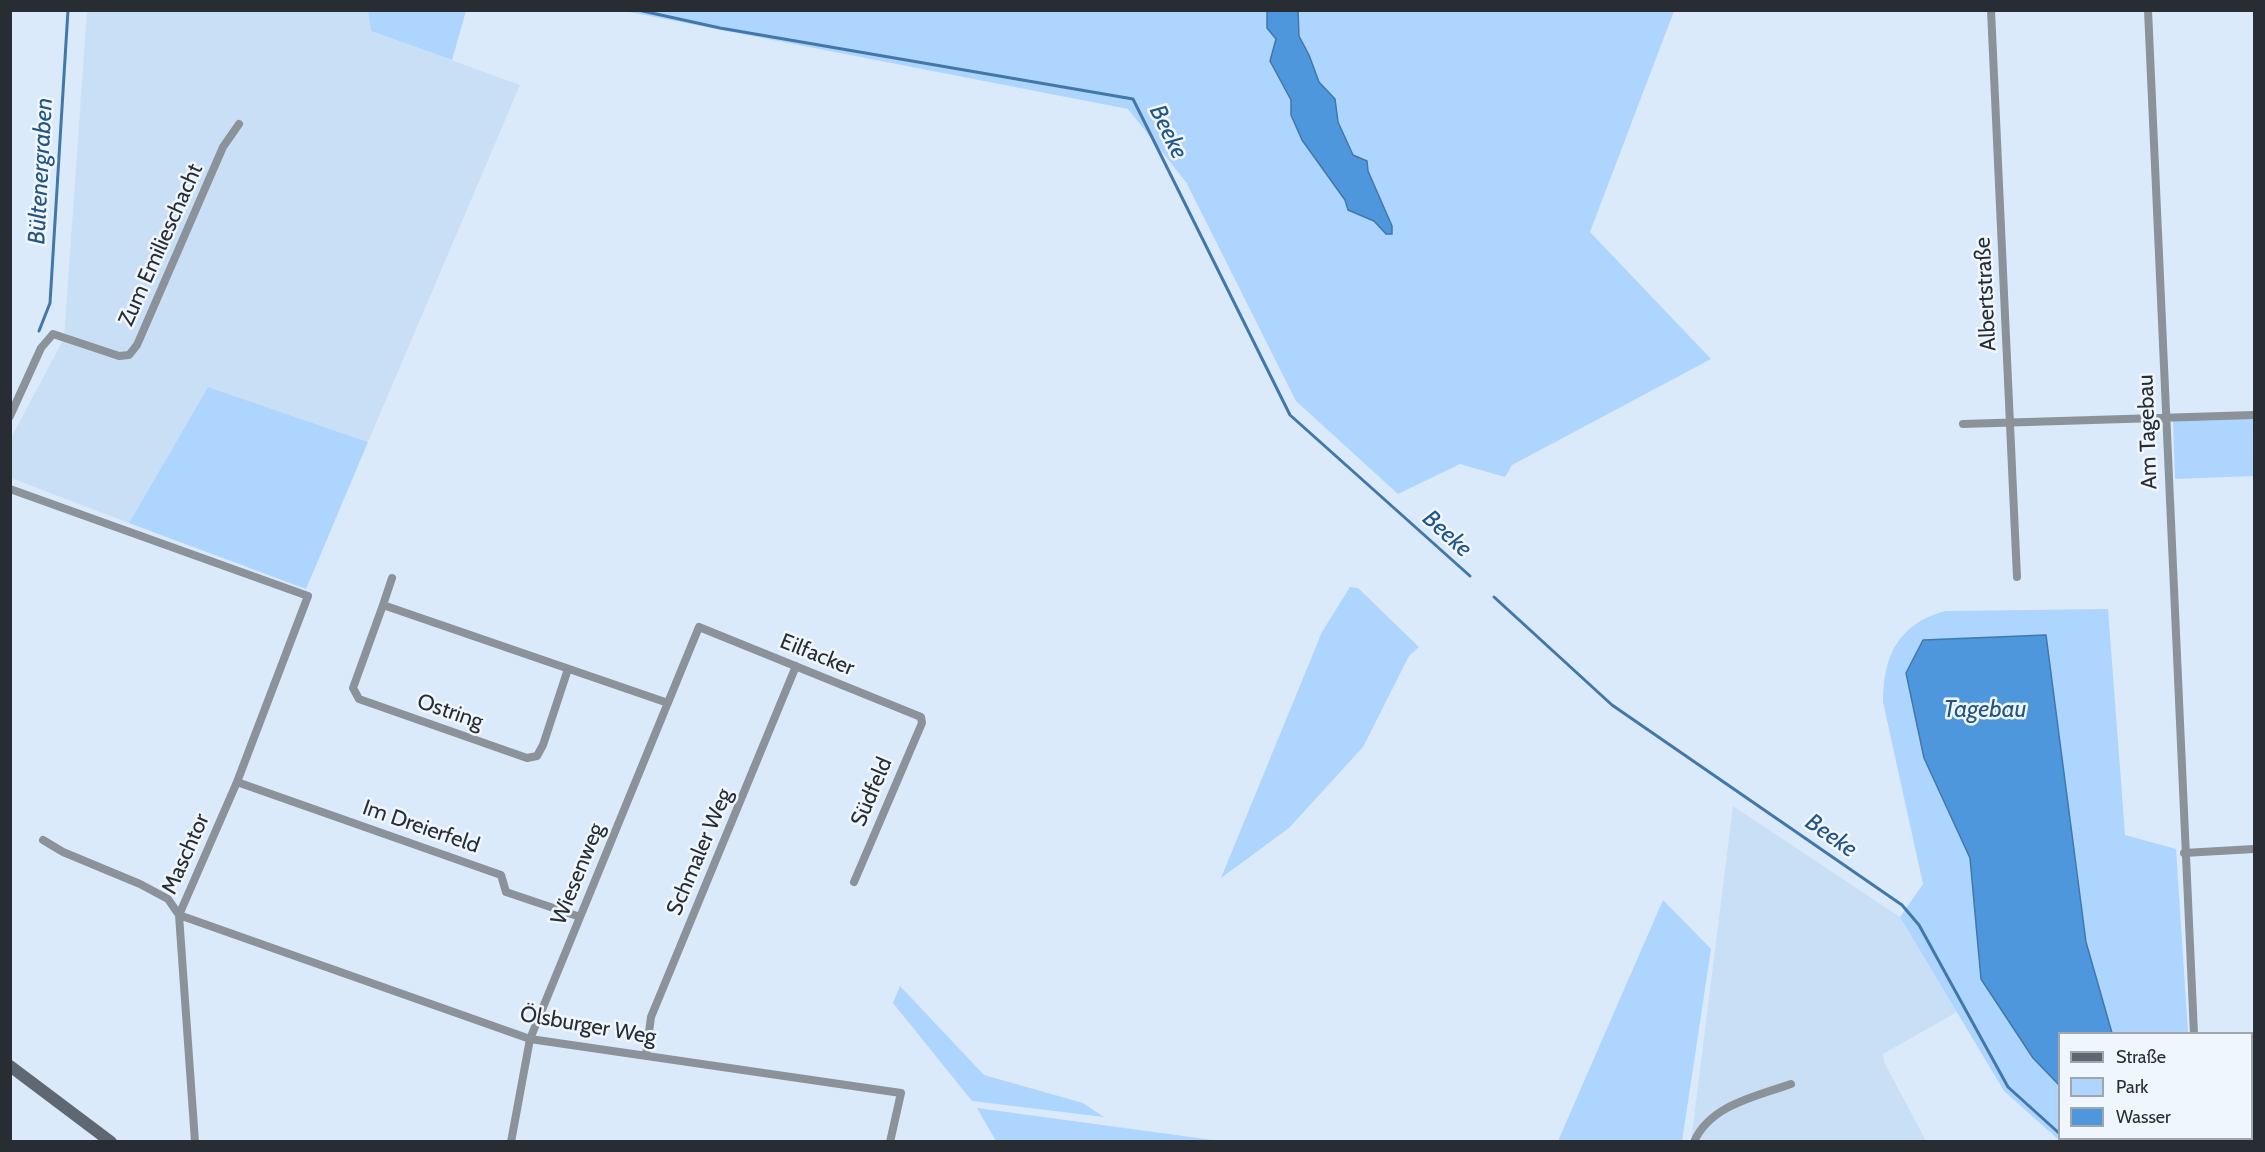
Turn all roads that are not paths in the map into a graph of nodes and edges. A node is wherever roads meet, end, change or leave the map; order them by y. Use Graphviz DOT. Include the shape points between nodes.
graph roads {
  1 [pos="1991,10"];
  2 [pos="2148,10"];
  3 [pos="239,124"];
  4 [pos="2254,415"];
  5 [pos="10,416"];
  6 [pos="2165,416"];
  7 [pos="1963,424"];
  8 [pos="2010,424"];
  9 [pos="10,489"];
  10 [pos="2017,577"];
  11 [pos="392,578"];
  12 [pos="382,605"];
  13 [pos="699,627"];
  14 [pos="796,666"];
  15 [pos="568,669"];
  16 [pos="668,703"];
  17 [pos="921,717"];
  18 [pos="237,782"];
  19 [pos="42,840"];
  20 [pos="2254,849"];
  21 [pos="2184,853"];
  22 [pos="854,882"];
  23 [pos="179,915"];
  24 [pos="580,917"];
  25 [pos="2194,1032"];
  26 [pos="530,1039"];
  27 [pos="646,1055"];
  28 [pos="10,1066"];
  29 [pos="1791,1084"];
  30 [pos="111,1142"];
  31 [pos="195,1142"];
  32 [pos="512,1142"];
  33 [pos="890,1142"];
  34 [pos="1694,1142"];
  1 -- 8 [label="street, Albertstraße"];
  2 -- 6 [label="street, Am Tagebau"];
  3 -- 5 [label="street, Zum Emilieschacht" via="223,147 137,345 129,355 118,356 52,334 41,348"];
  4 -- 6 [label="street"];
  6 -- 8 [label="street"];
  6 -- 21 [label="street, Am Tagebau"];
  7 -- 8 [label="street"];
  8 -- 10 [label="street, Albertstraße"];
  9 -- 18 [label="street, Maschtor" via="308,596"];
  11 -- 12 [label="street, Ostring"];
  12 -- 15 [label="street"];
  12 -- 15 [label="street, Ostring" via="354,694 527,758 537,756 543,745"];
  13 -- 14 [label="street, Eilfacker"];
  13 -- 16 [label="street, Wiesenweg"];
  14 -- 17 [label="street, Eilfacker"];
  14 -- 27 [label="street, Schmaler Weg" via="651,1017"];
  15 -- 16 [label="street"];
  16 -- 24 [label="street, Wiesenweg"];
  17 -- 22 [label="street, Südfeld" via="922,723"];
  18 -- 23 [label="street, Maschtor"];
  18 -- 24 [label="street, Im Dreierfeld" via="501,875 506,892"];
  19 -- 23 [label="street" via="168,899"];
  20 -- 21 [label="street"];
  21 -- 25 [label="street, Am Tagebau"];
  23 -- 26 [label="street, Ölsburger Weg"];
  23 -- 31 [label="street, Maschtor"];
  24 -- 26 [label="street, Wiesenweg"];
  26 -- 27 [label="street, Ölsburger Weg"];
  26 -- 32 [label="street, Wiesenweg"];
  27 -- 33 [label="street, Ölsburger Weg" via="901,1093"];
  28 -- 30 [label="street"];
  29 -- 34 [label="street" via="1737,1102 1698,1132"];
}
